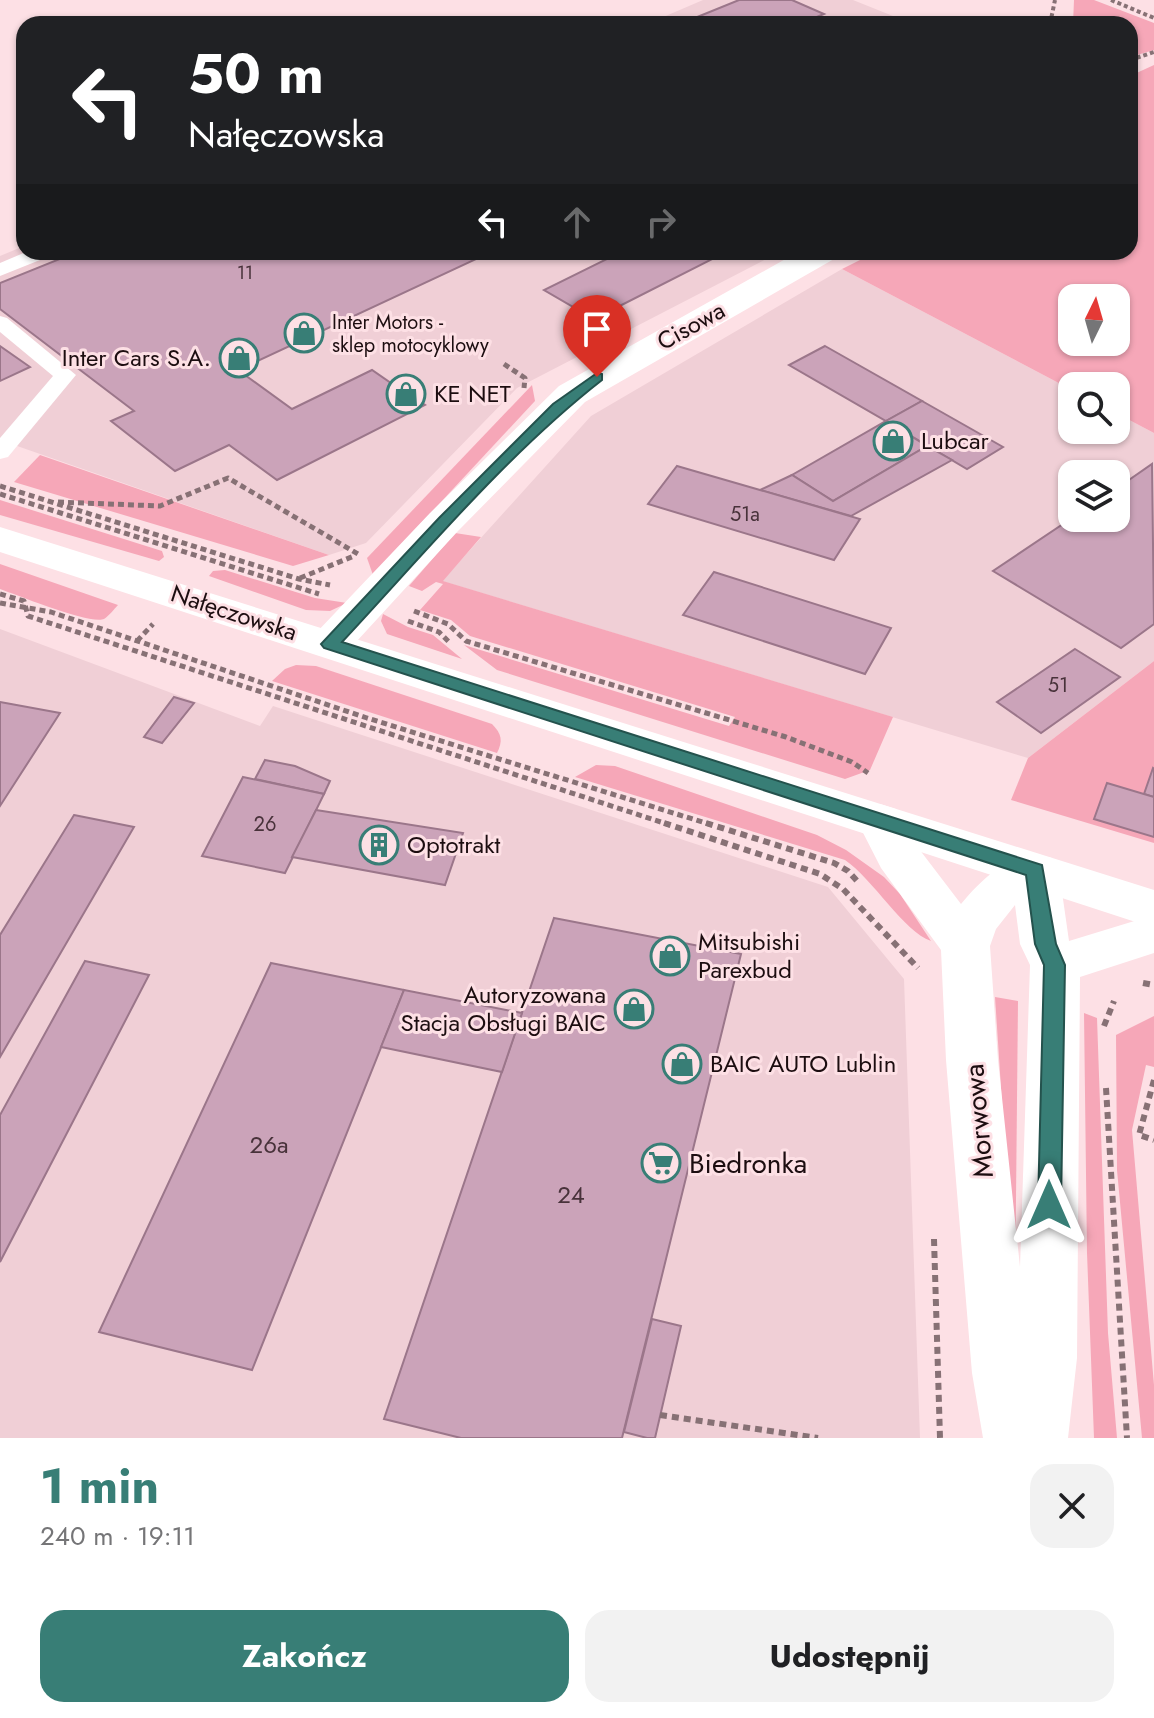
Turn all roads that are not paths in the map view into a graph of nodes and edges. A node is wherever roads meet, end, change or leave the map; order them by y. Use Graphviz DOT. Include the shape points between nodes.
graph roads {
  1 [pos="24,260"];
  2 [pos="808,260"];
  3 [pos="0,270"];
  4 [pos="0,322"];
  5 [pos="0,452"];
  6 [pos="0,539"];
  7 [pos="330,644"];
  8 [pos="880,821"];
  9 [pos="1035,871"];
  10 [pos="1154,909"];
  11 [pos="1154,934"];
  12 [pos="946,960"];
  13 [pos="1055,965"];
  14 [pos="1014,1438"];
  15 [pos="1037,1438"];
  1 -- 3 [label="lane"];
  2 -- 7 [label="street, Cisowa" via="572,394"];
  4 -- 5 [label="lane" via="65,375"];
  6 -- 7 [label="street, Nałęczowska"];
  7 -- 8 [label="street, Nałęczowska"];
  8 -- 9 [label="street, Nałęczowska"];
  8 -- 12 [label="street"];
  9 -- 10 [label="street, Nałęczowska"];
  9 -- 12 [label="street" via="998,892"];
  9 -- 13 [label="street" via="1045,944"];
  11 -- 13 [label="street"];
  12 -- 14 [label="street, Morwowa"];
  13 -- 15 [label="street" via="1047,1358"];
}
